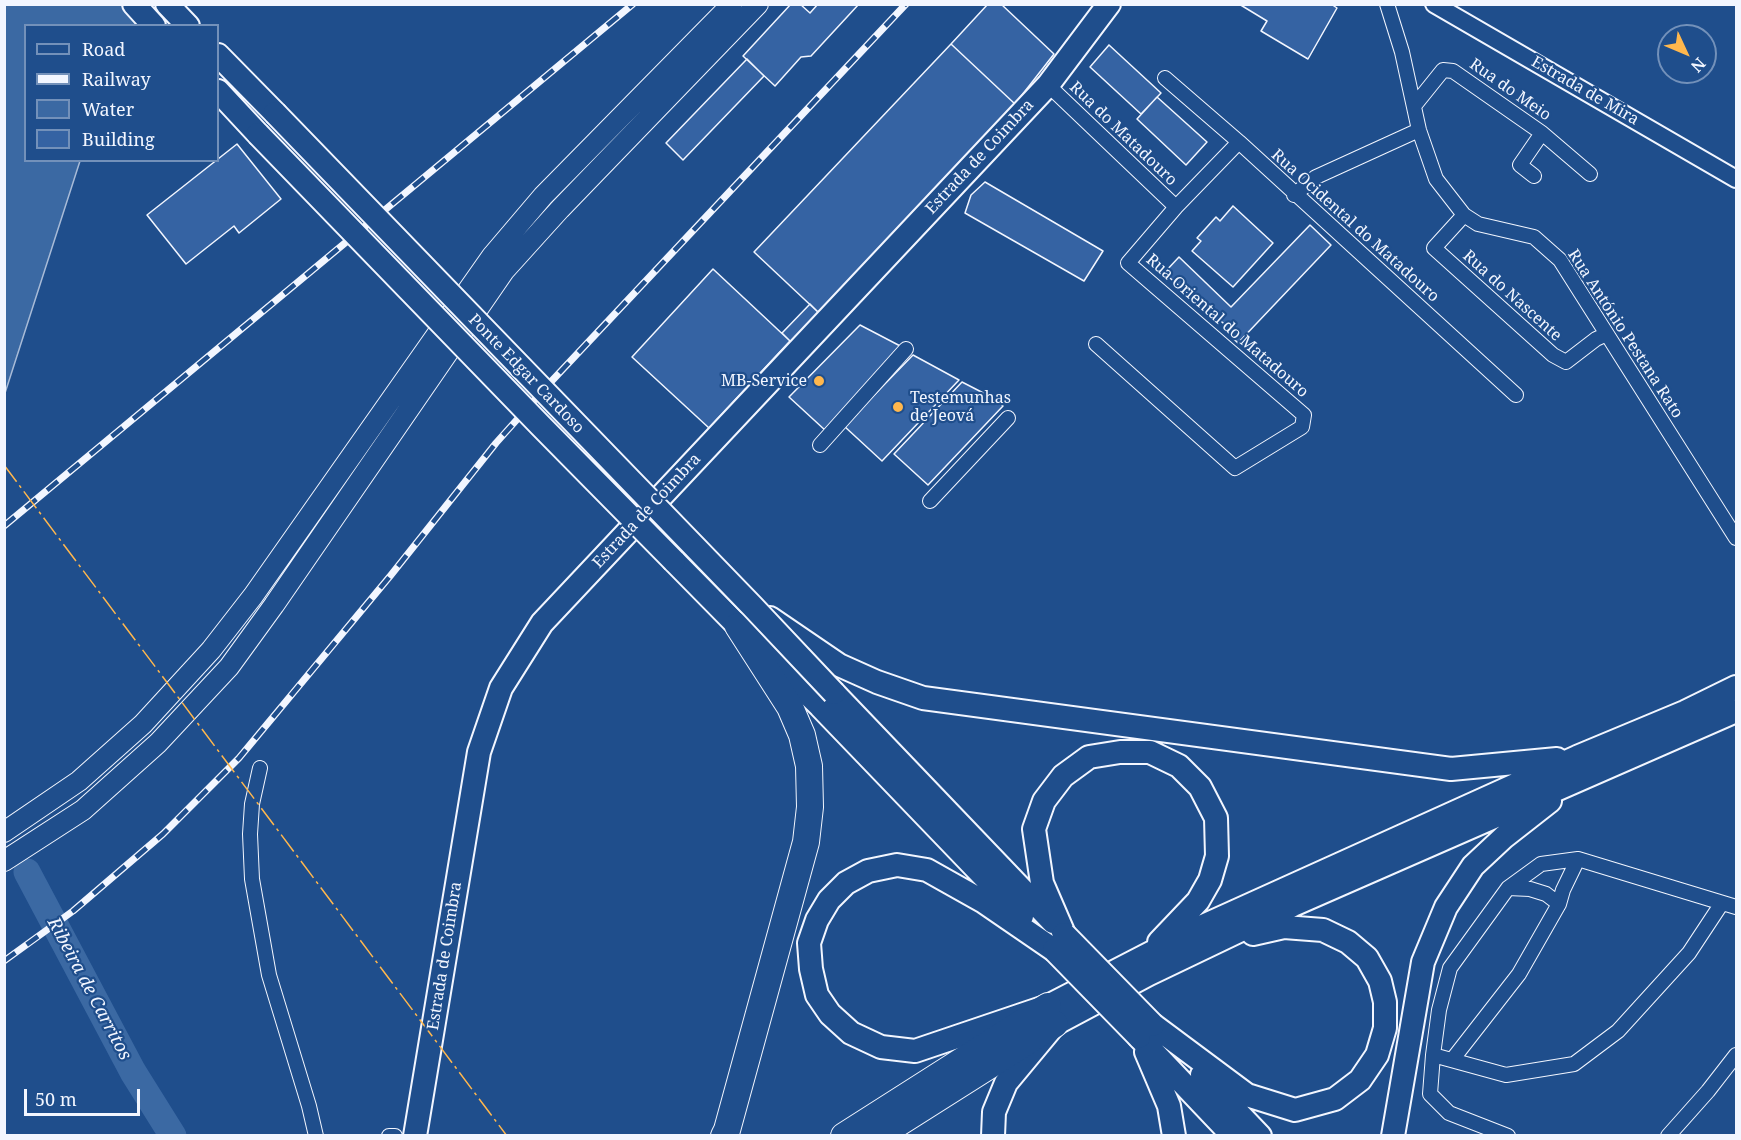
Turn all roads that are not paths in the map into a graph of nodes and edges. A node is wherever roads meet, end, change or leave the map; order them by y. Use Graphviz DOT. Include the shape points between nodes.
graph roads {
  1 [pos="134,4"];
  2 [pos="167,4"];
  3 [pos="732,4"];
  4 [pos="758,4"];
  5 [pos="1109,4"];
  6 [pos="1387,4"];
  7 [pos="1434,4"];
  8 [pos="152,24"];
  9 [pos="186,24"];
  10 [pos="219,56"];
  11 [pos="1165,78"];
  12 [pos="1048,85"];
  13 [pos="219,92"];
  14 [pos="1414,106"];
  15 [pos="1419,130"];
  16 [pos="1542,133"];
  17 [pos="1239,142"];
  18 [pos="1590,174"];
  19 [pos="1534,176"];
  20 [pos="1737,178"];
  21 [pos="1294,195"];
  22 [pos="1176,207"];
  23 [pos="1464,215"];
  24 [pos="1607,334"];
  25 [pos="1096,344"];
  26 [pos="906,349"];
  27 [pos="1516,395"];
  28 [pos="1008,418"];
  29 [pos="820,445"];
  30 [pos="930,501"];
  31 [pos="1737,538"];
  32 [pos="745,616"];
  33 [pos="1737,687"];
  34 [pos="1737,711"];
  35 [pos="1583,766"];
  36 [pos="260,768"];
  37 [pos="79,781"];
  38 [pos="83,810"];
  39 [pos="4,831"];
  40 [pos="1578,859"];
  41 [pos="4,861"];
  42 [pos="1508,888"];
  43 [pos="1722,903"];
  44 [pos="1559,904"];
  45 [pos="1737,907"];
  46 [pos="1059,942"];
  47 [pos="1205,946"];
  48 [pos="1148,954"];
  49 [pos="1051,1015"];
  50 [pos="1146,1031"];
  51 [pos="1433,1054"];
  52 [pos="1737,1055"];
  53 [pos="1452,1060"];
  54 [pos="316,1136"];
  55 [pos="389,1136"];
  56 [pos="395,1136"];
  57 [pos="415,1136"];
  58 [pos="724,1136"];
  59 [pos="844,1136"];
  60 [pos="878,1136"];
  61 [pos="993,1136"];
  62 [pos="1174,1136"];
  63 [pos="1233,1136"];
  64 [pos="1260,1136"];
  65 [pos="1394,1136"];
  66 [pos="1508,1136"];
  67 [pos="1668,1136"];
  1 -- 8 [label="main road"];
  2 -- 9 [label="main road"];
  3 -- 37 [label="main road" via="543,196 492,256 211,650 143,724"];
  4 -- 38 [label="main road" via="504,271 229,667 158,743"];
  5 -- 12 [label="main road, Estrada de Coimbra"];
  6 -- 14 [label="street, Rua António Pestana Rato"];
  7 -- 20 [label="street, Estrada de Mira"];
  10 -- 32 [label="main road, Ponte Edgar Cardoso, bridge"];
  11 -- 17 [label="street, Rua Ocidental do Matadouro"];
  12 -- 22 [label="street, Rua do Matadouro"];
  12 -- 57 [label="main road, Estrada de Coimbra" via="542,623 501,688 479,752"];
  13 -- 32 [label="main road, Ponte Edgar Cardoso, bridge" via="541,426"];
  14 -- 15 [label="street, Rua António Pestana Rato"];
  14 -- 16 [label="street, Rua do Meio" via="1446,69"];
  15 -- 21 [label="street" via="1316,177"];
  15 -- 23 [label="street, Rua António Pestana Rato" via="1436,179"];
  16 -- 18 [label="street, Rua do Meio"];
  16 -- 19 [label="street" via="1520,165"];
  17 -- 21 [label="street, Rua Ocidental do Matadouro"];
  17 -- 22 [label="street"];
  21 -- 27 [label="street, Rua Ocidental do Matadouro"];
  22 -- 25 [label="street, Rua Oriental do Matadouro" via="1128,263 1304,415 1302,426 1235,468"];
  23 -- 24 [label="street, Rua António Pestana Rato" via="1478,224 1534,237 1560,260"];
  23 -- 24 [label="street, Rua do Nascente" via="1434,248 1553,356 1566,362"];
  24 -- 31 [label="street, Rua António Pestana Rato"];
  26 -- 29 [label="street"];
  28 -- 30 [label="street"];
  32 -- 35 [label="main road, bridge" via="839,665 923,699 1451,770"];
  32 -- 46 [label="main road, Ponte Edgar Cardoso, bridge"];
  32 -- 58 [label="highway" via="802,735 809,766 810,807 806,842"];
  33 -- 35 [label="main road"];
  34 -- 35 [label="main road" via="1695,730"];
  35 -- 47 [label="main road"];
  35 -- 48 [label="main road" via="1203,926"];
  35 -- 65 [label="main road" via="1473,866 1446,907 1423,962"];
  36 -- 54 [label="street" via="252,804 252,879 269,975"];
  37 -- 38 [label="street"];
  37 -- 39 [label="main road"];
  38 -- 41 [label="main road"];
  40 -- 42 [label="street" via="1541,864"];
  40 -- 43 [label="street"];
  40 -- 44 [label="street"];
  42 -- 44 [label="street" via="1546,894"];
  42 -- 51 [label="street" via="1450,968"];
  43 -- 45 [label="street"];
  43 -- 53 [label="street" via="1689,953 1618,1031 1574,1064 1506,1075"];
  44 -- 53 [label="street" via="1519,974"];
  46 -- 48 [label="main road" via="1042,883 1034,829 1044,801 1063,776 1089,757 1150,752 1179,766 1200,787 1216,818 1217,856 1198,901"];
  46 -- 49 [label="main road" via="927,870 897,865 868,871 846,884 829,900 809,943 817,995 830,1014 851,1034 881,1047 915,1051"];
  46 -- 50 [label="main road, bridge"];
  47 -- 49 [label="main road"];
  47 -- 50 [label="main road" via="1284,927 1323,930 1348,942 1366,958 1380,981 1385,1002 1385,1028 1377,1055 1360,1080 1335,1099 1295,1110 1246,1095"];
  48 -- 49 [label="main road"];
  49 -- 59 [label="highway"];
  49 -- 60 [label="highway"];
  49 -- 61 [label="main road" via="1006,1083 994,1112"];
  50 -- 62 [label="main road"];
  50 -- 63 [label="main road"];
  50 -- 64 [label="main road"];
  51 -- 53 [label="street"];
  51 -- 66 [label="street" via="1430,1094 1449,1113"];
  52 -- 67 [label="street"];
  55 -- 56 [label="street"];
}
